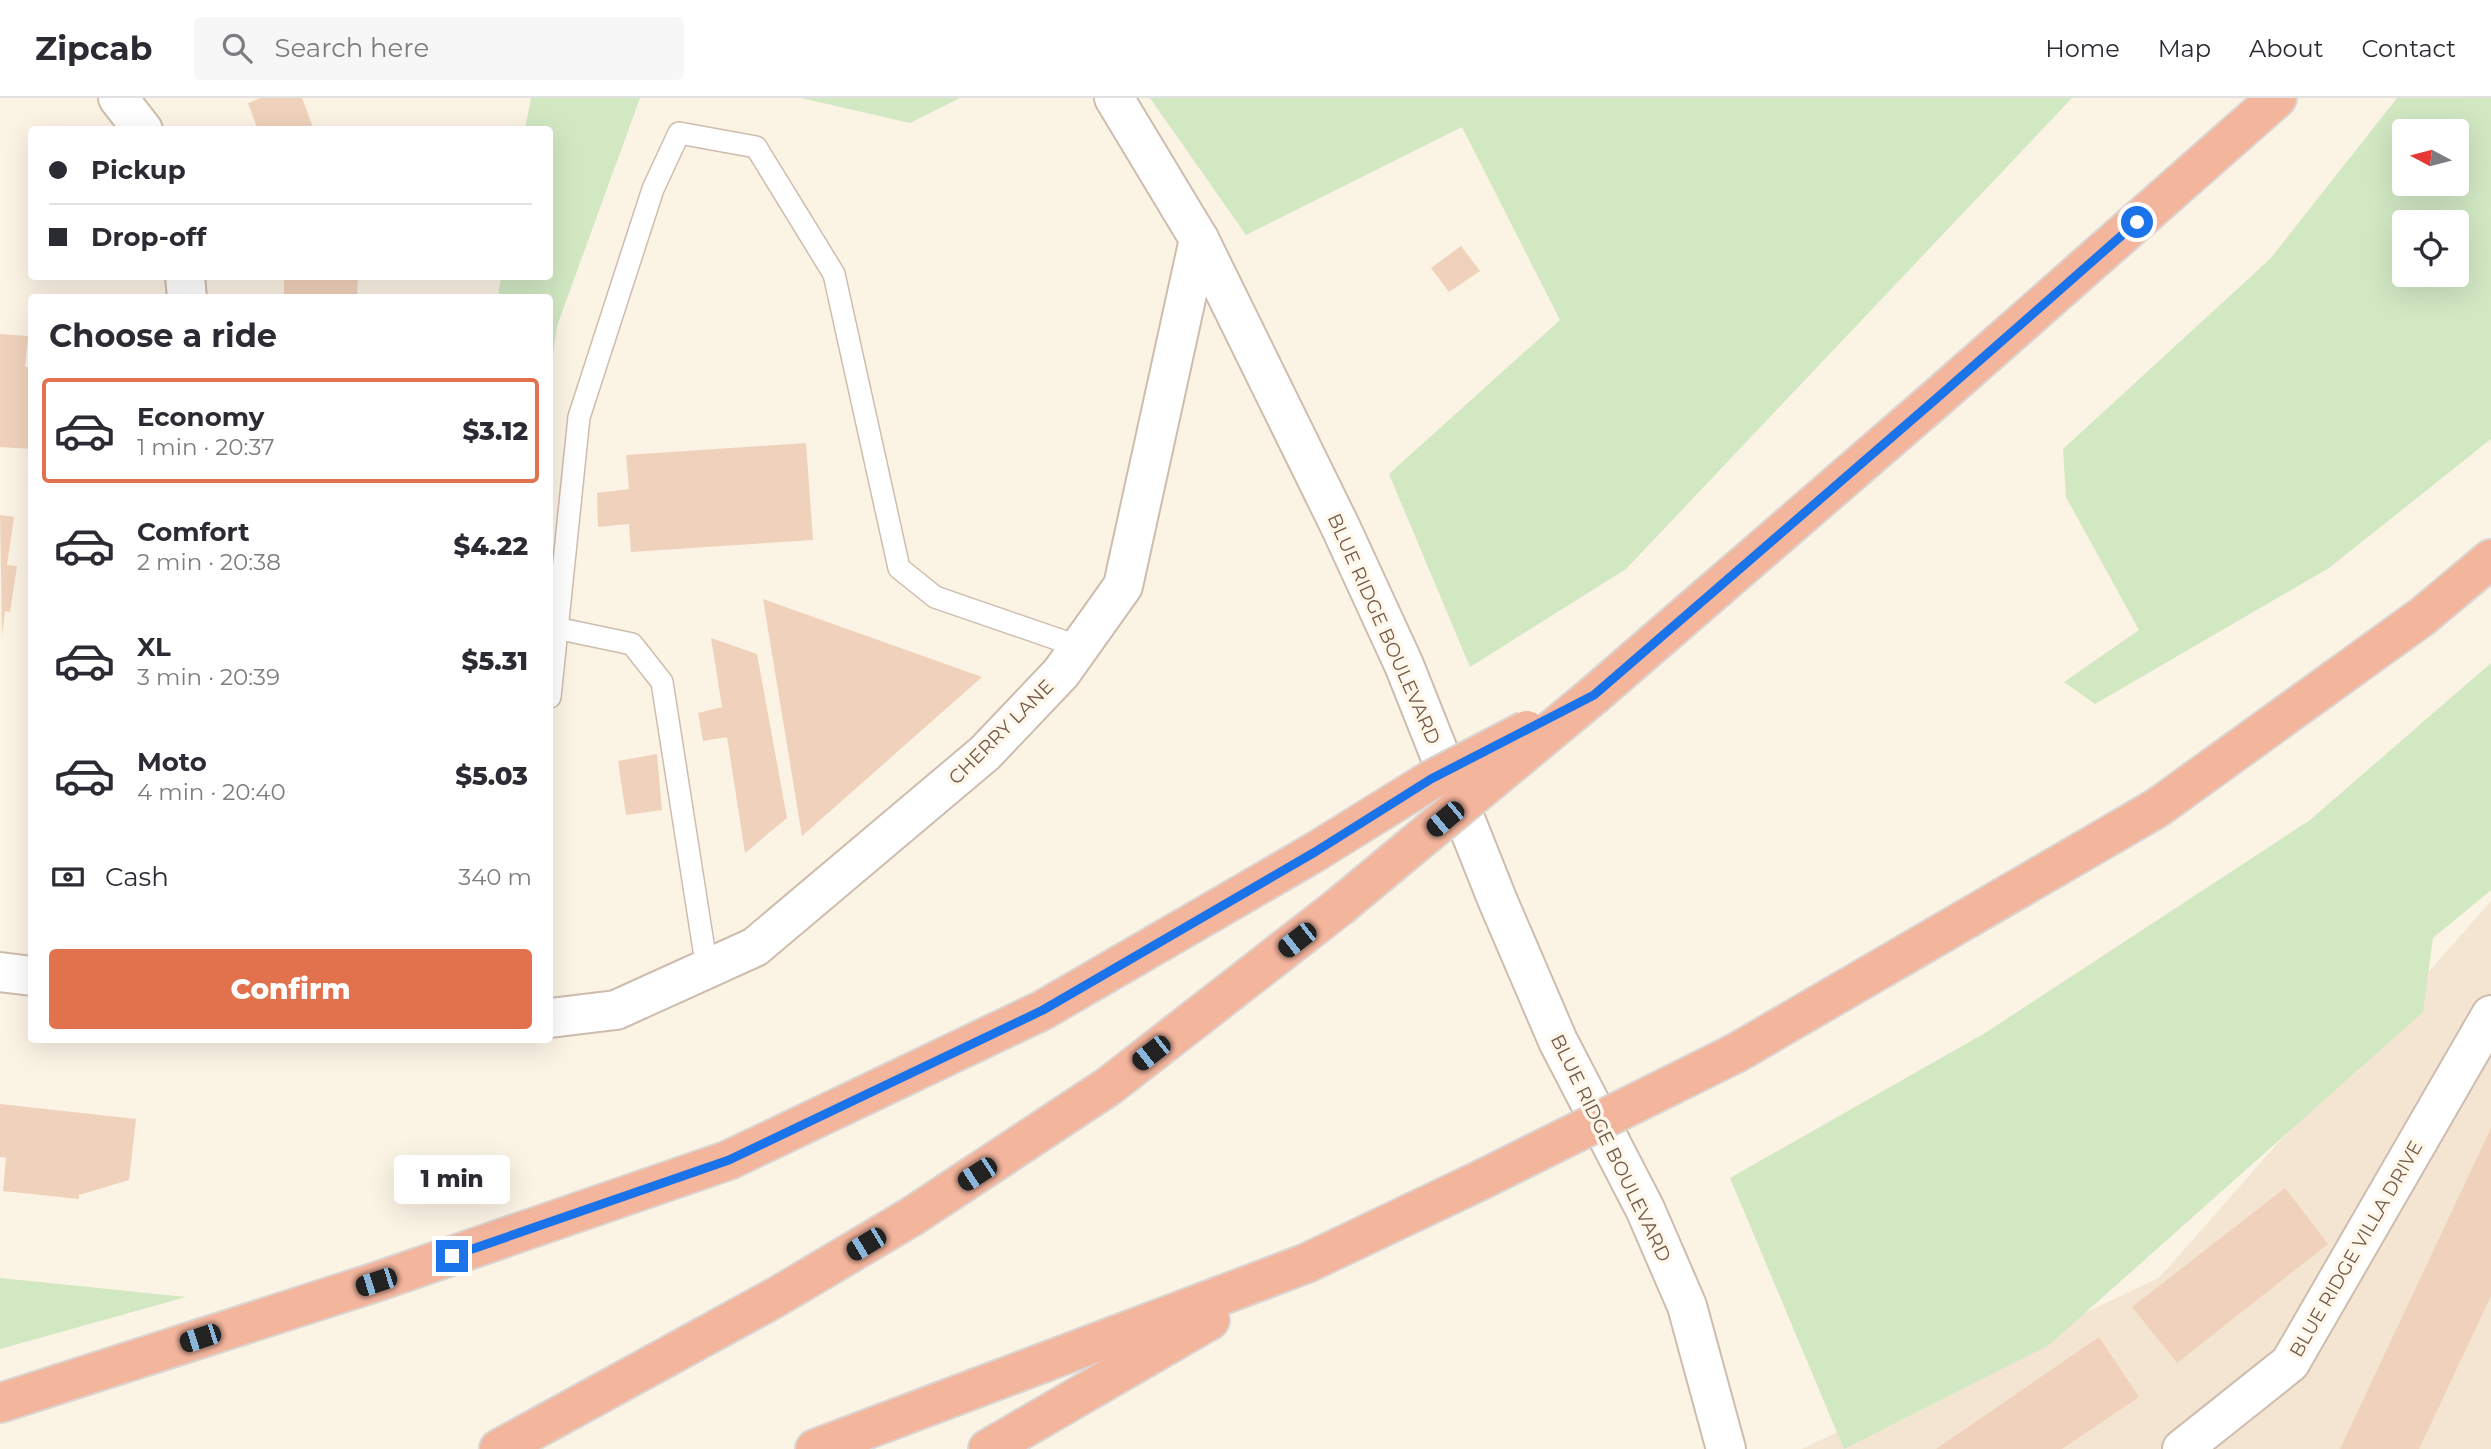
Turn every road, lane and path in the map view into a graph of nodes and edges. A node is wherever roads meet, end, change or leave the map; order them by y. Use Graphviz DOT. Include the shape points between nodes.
graph roads {
  1 [pos="118,98"];
  2 [pos="1114,98"];
  3 [pos="2277,98"];
  4 [pos="140,126"];
  5 [pos="1199,239"];
  6 [pos="2491,559"];
  7 [pos="556,628"];
  8 [pos="1080,647"];
  9 [pos="553,662"];
  10 [pos="1594,695"];
  11 [pos="707,969"];
  12 [pos="0,972"];
  13 [pos="28,976"];
  14 [pos="2491,1015"];
  15 [pos="553,1018"];
  16 [pos="1307,1263"];
  17 [pos="0,1403"];
  18 [pos="499,1449"];
  19 [pos="815,1449"];
  20 [pos="988,1449"];
  21 [pos="1726,1449"];
  22 [pos="2182,1449"];
  1 -- 4 [label="street"];
  2 -- 5 [label="street, BLUE RIDGE BOULEVARD"];
  3 -- 10 [label="highway"];
  5 -- 8 [label="street, CHERRY LANE" via="1123,586"];
  5 -- 21 [label="street, BLUE RIDGE BOULEVARD" via="1404,665 1558,1041 1645,1209 1687,1306"];
  6 -- 16 [label="highway, bridge" via="2423,616 2157,808 1736,1053"];
  7 -- 8 [label="lane" via="579,417 653,189 680,133 756,147 834,274 899,568 935,597"];
  7 -- 9 [label="lane"];
  7 -- 11 [label="lane" via="632,644 662,682"];
  8 -- 11 [label="street, CHERRY LANE" via="985,753 755,947"];
  10 -- 17 [label="highway, bridge" via="1431,779 1043,1010 729,1160 376,1282"];
  10 -- 18 [label="highway, bridge" via="1339,907 1109,1086 911,1217 778,1296"];
  11 -- 15 [label="street, CHERRY LANE" via="616,1010"];
  12 -- 13 [label="street"];
  14 -- 22 [label="street, BLUE RIDGE VILLA DRIVE" via="2290,1363"];
  16 -- 19 [label="highway"];
  16 -- 20 [label="highway"];
}
